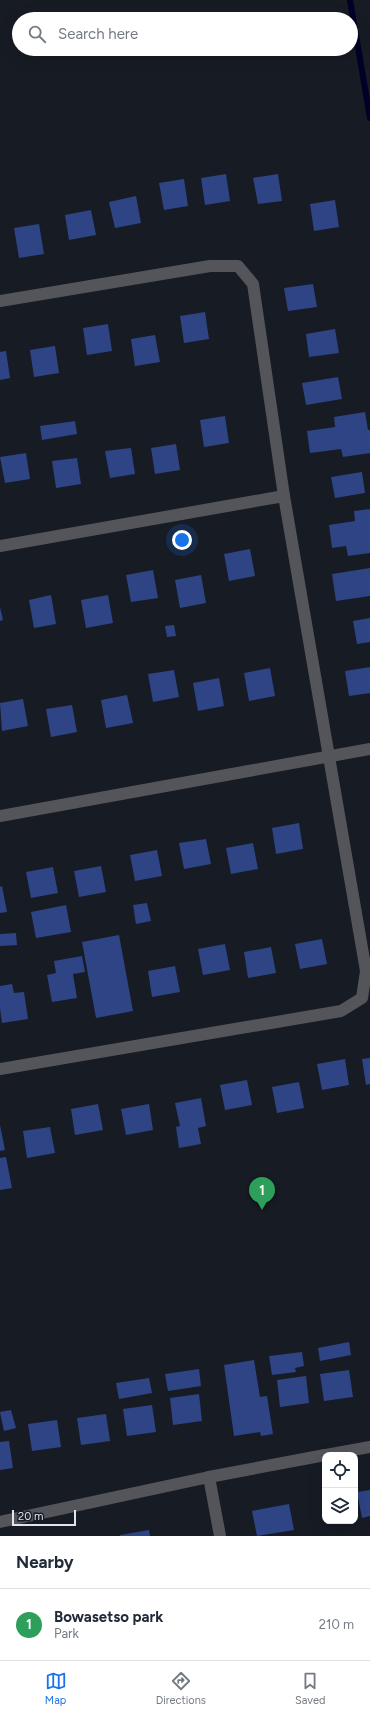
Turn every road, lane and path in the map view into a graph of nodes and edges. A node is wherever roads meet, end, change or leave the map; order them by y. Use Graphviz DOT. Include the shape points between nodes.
graph roads {
  1 [pos="0,301"];
  2 [pos="284,496"];
  3 [pos="0,546"];
  4 [pos="370,749"];
  5 [pos="329,756"];
  6 [pos="0,816"];
  7 [pos="0,1069"];
  8 [pos="370,1447"];
  9 [pos="342,1452"];
  10 [pos="322,1456"];
  11 [pos="209,1477"];
  12 [pos="0,1522"];
  13 [pos="220,1536"];
  1 -- 2 [label="street" via="210,266 238,266 253,284"];
  2 -- 3 [label="street"];
  2 -- 5 [label="street"];
  4 -- 5 [label="street"];
  5 -- 6 [label="street"];
  5 -- 7 [label="street" via="366,971 362,998 340,1011"];
  8 -- 9 [label="street"];
  10 -- 11 [label="street"];
  11 -- 12 [label="street"];
  11 -- 13 [label="street"];
}
